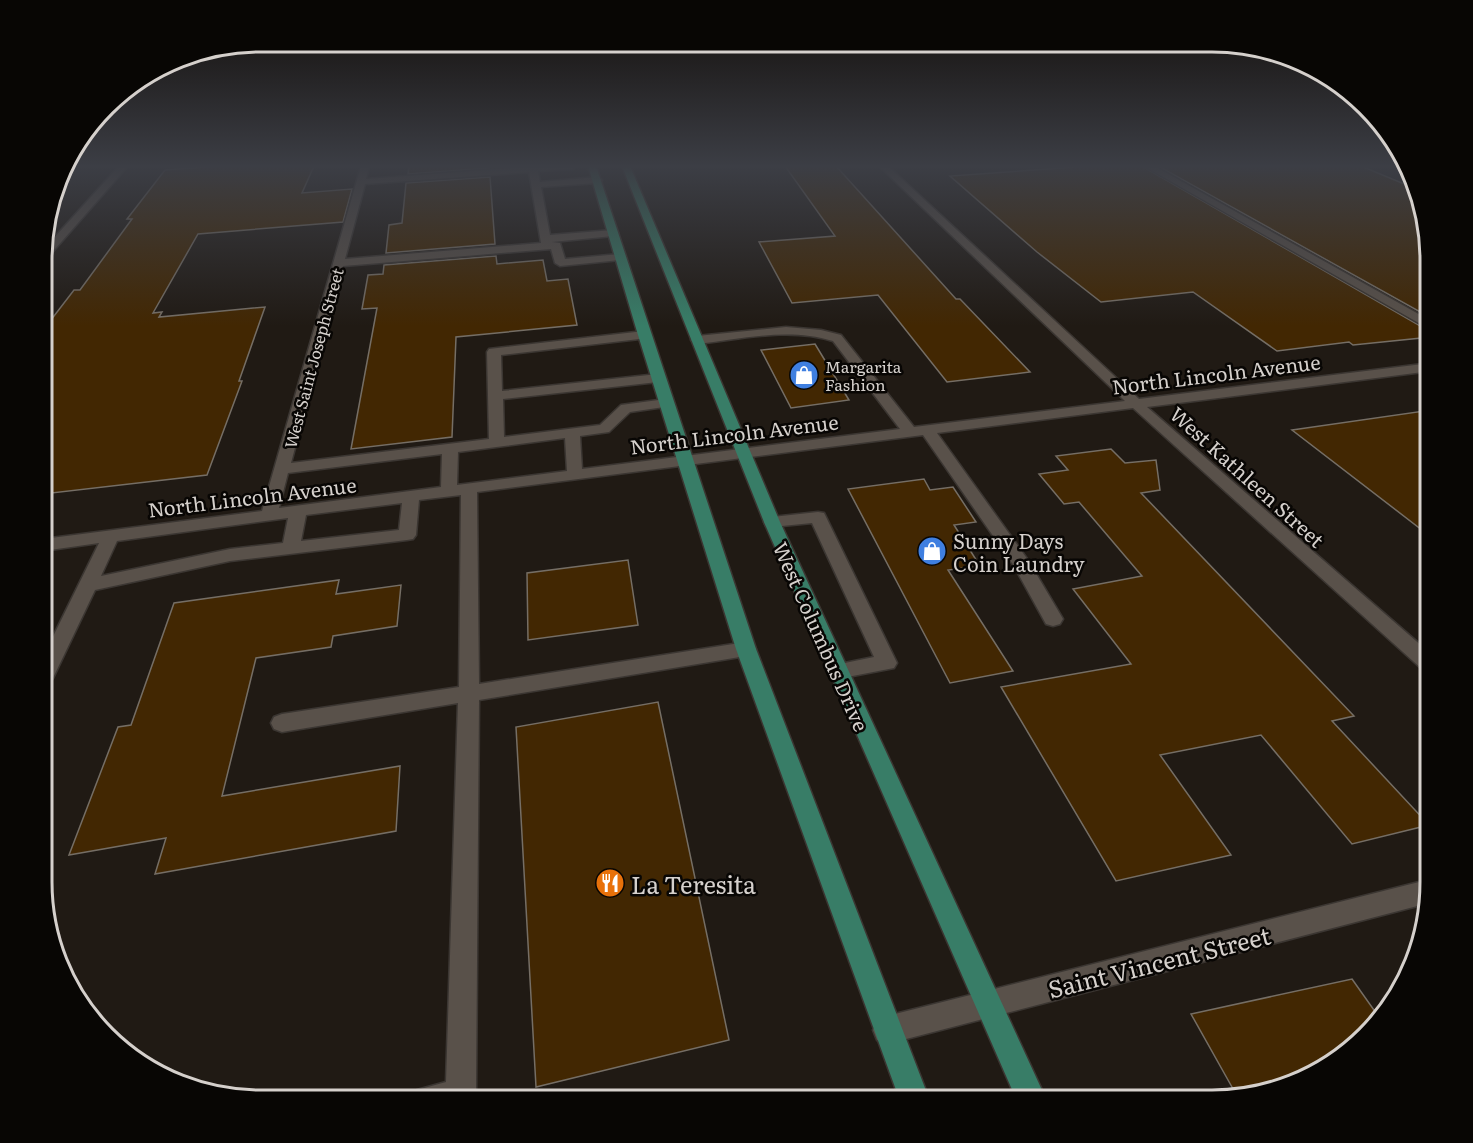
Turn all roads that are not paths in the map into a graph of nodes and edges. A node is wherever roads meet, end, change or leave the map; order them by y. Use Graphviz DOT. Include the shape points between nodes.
graph roads {
  1 [pos="76,219"];
  2 [pos="350,219"];
  3 [pos="542,219"];
  4 [pos="609,219"];
  5 [pos="648,219"];
  6 [pos="940,219"];
  7 [pos="1242,219"];
  8 [pos="613,233"];
  9 [pos="546,242"];
  10 [pos="53,245"];
  11 [pos="620,257"];
  12 [pos="338,263"];
  13 [pos="1420,320"];
  14 [pos="644,335"];
  15 [pos="697,340"];
  16 [pos="1420,368"];
  17 [pos="658,378"];
  18 [pos="620,382"];
  19 [pos="495,396"];
  20 [pos="666,403"];
  21 [pos="1136,404"];
  22 [pos="626,408"];
  23 [pos="919,431"];
  24 [pos="572,433"];
  25 [pos="497,442"];
  26 [pos="450,448"];
  27 [pos="744,453"];
  28 [pos="685,460"];
  29 [pos="283,469"];
  30 [pos="575,475"];
  31 [pos="459,490"];
  32 [pos="411,496"];
  33 [pos="298,511"];
  34 [pos="269,515"];
  35 [pos="772,522"];
  36 [pos="111,536"];
  37 [pos="52,544"];
  38 [pos="291,548"];
  39 [pos="87,585"];
  40 [pos="1053,620"];
  41 [pos="746,650"];
  42 [pos="1420,656"];
  43 [pos="53,658"];
  44 [pos="837,671"];
  45 [pos="469,693"];
  46 [pos="282,723"];
  47 [pos="1420,894"];
  48 [pos="988,1005"];
  49 [pos="888,1030"];
  50 [pos="463,1090"];
  51 [pos="911,1090"];
  52 [pos="1027,1090"];
  1 -- 10 [label="street"];
  2 -- 12 [label="street, West Saint Joseph Street"];
  3 -- 9 [label="street"];
  4 -- 8 [label="main road"];
  5 -- 15 [label="main road, West Columbus Drive"];
  6 -- 21 [label="street, West Kathleen Street"];
  7 -- 13 [label="street"];
  8 -- 9 [label="street"];
  8 -- 11 [label="main road"];
  9 -- 11 [label="street" via="556,244 560,263"];
  9 -- 12 [label="street"];
  11 -- 14 [label="main road"];
  12 -- 29 [label="street, West Saint Joseph Street"];
  14 -- 17 [label="main road"];
  14 -- 19 [label="street" via="494,352"];
  15 -- 23 [label="street" via="795,331 837,338"];
  15 -- 27 [label="main road, West Columbus Drive"];
  16 -- 21 [label="street, North Lincoln Avenue"];
  17 -- 18 [label="street"];
  17 -- 20 [label="main road"];
  18 -- 19 [label="street"];
  18 -- 22 [label="street"];
  19 -- 25 [label="street"];
  20 -- 22 [label="street"];
  20 -- 28 [label="main road"];
  21 -- 23 [label="street, North Lincoln Avenue"];
  21 -- 42 [label="street, West Kathleen Street"];
  22 -- 24 [label="street" via="604,429"];
  23 -- 27 [label="street, North Lincoln Avenue"];
  23 -- 40 [label="street" via="1022,564"];
  24 -- 25 [label="street"];
  24 -- 30 [label="street"];
  25 -- 26 [label="street"];
  26 -- 29 [label="street"];
  26 -- 31 [label="street"];
  27 -- 28 [label="street, North Lincoln Avenue"];
  27 -- 35 [label="main road, West Columbus Drive"];
  28 -- 30 [label="street, North Lincoln Avenue"];
  28 -- 41 [label="main road"];
  29 -- 34 [label="street, West Saint Joseph Street"];
  30 -- 31 [label="street, North Lincoln Avenue"];
  31 -- 32 [label="street, North Lincoln Avenue"];
  31 -- 45 [label="street"];
  32 -- 33 [label="street, North Lincoln Avenue"];
  32 -- 38 [label="street" via="407,535"];
  33 -- 34 [label="street, North Lincoln Avenue"];
  33 -- 38 [label="street"];
  34 -- 36 [label="street, North Lincoln Avenue"];
  35 -- 44 [label="main road, West Columbus Drive"];
  35 -- 44 [label="street" via="818,517 887,663"];
  36 -- 37 [label="street, North Lincoln Avenue"];
  36 -- 39 [label="street"];
  38 -- 39 [label="street" via="230,555"];
  39 -- 43 [label="street"];
  41 -- 45 [label="street"];
  41 -- 49 [label="main road"];
  44 -- 48 [label="main road, West Columbus Drive"];
  45 -- 46 [label="street"];
  45 -- 50 [label="street"];
  47 -- 48 [label="street, Saint Vincent Street"];
  48 -- 49 [label="street, Saint Vincent Street"];
  48 -- 52 [label="main road, West Columbus Drive"];
  49 -- 51 [label="main road"];
}
